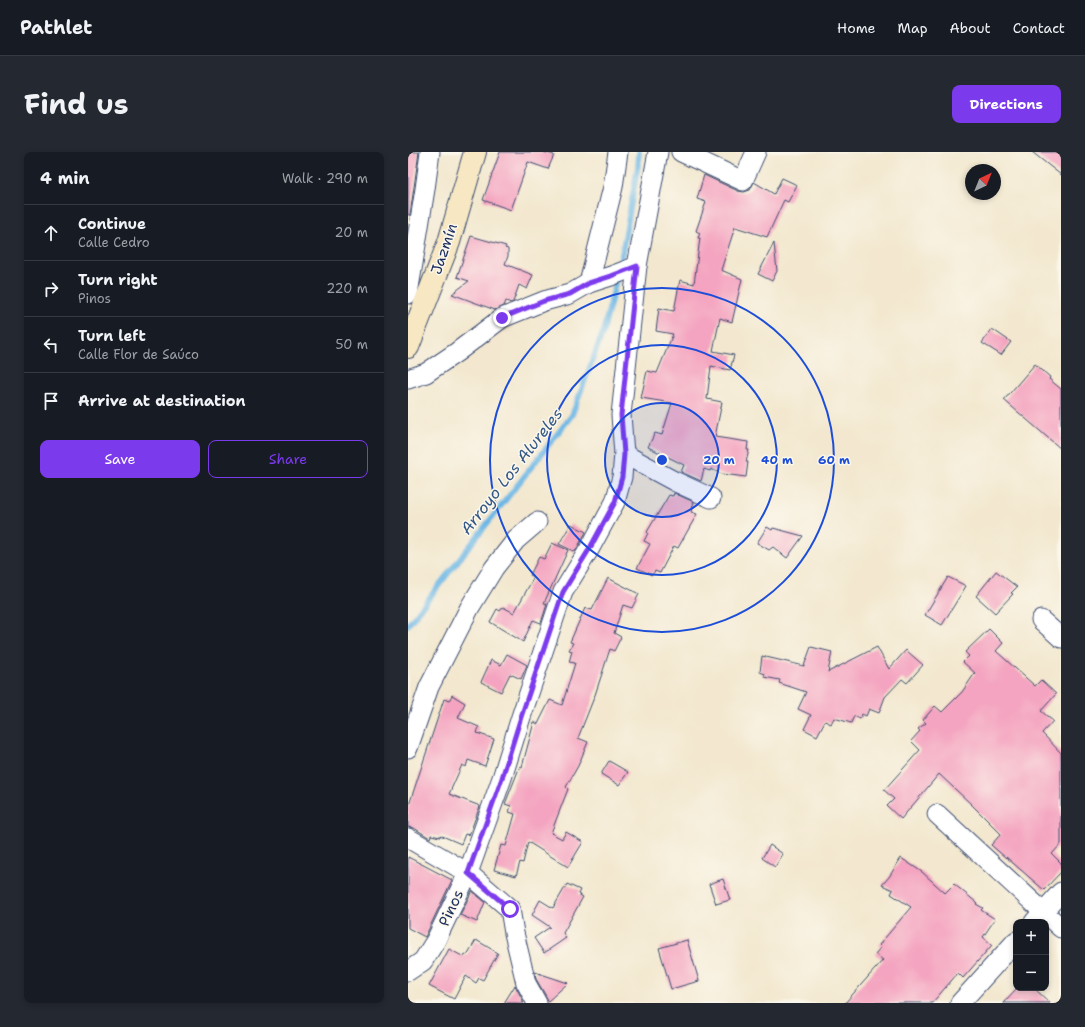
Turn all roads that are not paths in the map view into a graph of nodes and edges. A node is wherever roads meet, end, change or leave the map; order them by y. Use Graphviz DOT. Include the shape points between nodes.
graph roads {
  1 [pos="430,152"];
  2 [pos="475,152"];
  3 [pos="618,152"];
  4 [pos="658,152"];
  5 [pos="681,152"];
  6 [pos="756,152"];
  7 [pos="634,267"];
  8 [pos="589,283"];
  9 [pos="408,294"];
  10 [pos="408,345"];
  11 [pos="408,380"];
  12 [pos="624,454"];
  13 [pos="711,498"];
  14 [pos="537,522"];
  15 [pos="1041,620"];
  16 [pos="1061,638"];
  17 [pos="408,748"];
  18 [pos="937,814"];
  19 [pos="408,838"];
  20 [pos="468,873"];
  21 [pos="1061,892"];
  22 [pos="1038,917"];
  23 [pos="1061,928"];
  24 [pos="1013,944"];
  25 [pos="408,970"];
  26 [pos="537,1003"];
  27 [pos="960,1003"];
  1 -- 9 [label="street"];
  2 -- 10 [label="main road, Jazmín" via="449,242"];
  3 -- 8 [label="street" via="613,187"];
  4 -- 7 [label="street, Pinos"];
  5 -- 6 [label="street" via="743,181"];
  7 -- 8 [label="street"];
  7 -- 12 [label="street, Pinos" via="621,415"];
  8 -- 11 [label="street" via="570,294 544,301 502,318 458,352 426,373"];
  12 -- 13 [label="street"];
  12 -- 20 [label="street, Pinos" via="622,477 615,502 563,592"];
  14 -- 17 [label="street" via="516,540 494,568 470,607 429,687"];
  15 -- 16 [label="street"];
  18 -- 22 [label="street"];
  19 -- 20 [label="street"];
  20 -- 25 [label="street, Pinos" via="436,940 423,961"];
  20 -- 26 [label="street" via="510,909 526,983"];
  21 -- 22 [label="street"];
  22 -- 23 [label="street"];
  24 -- 27 [label="street"];
}
